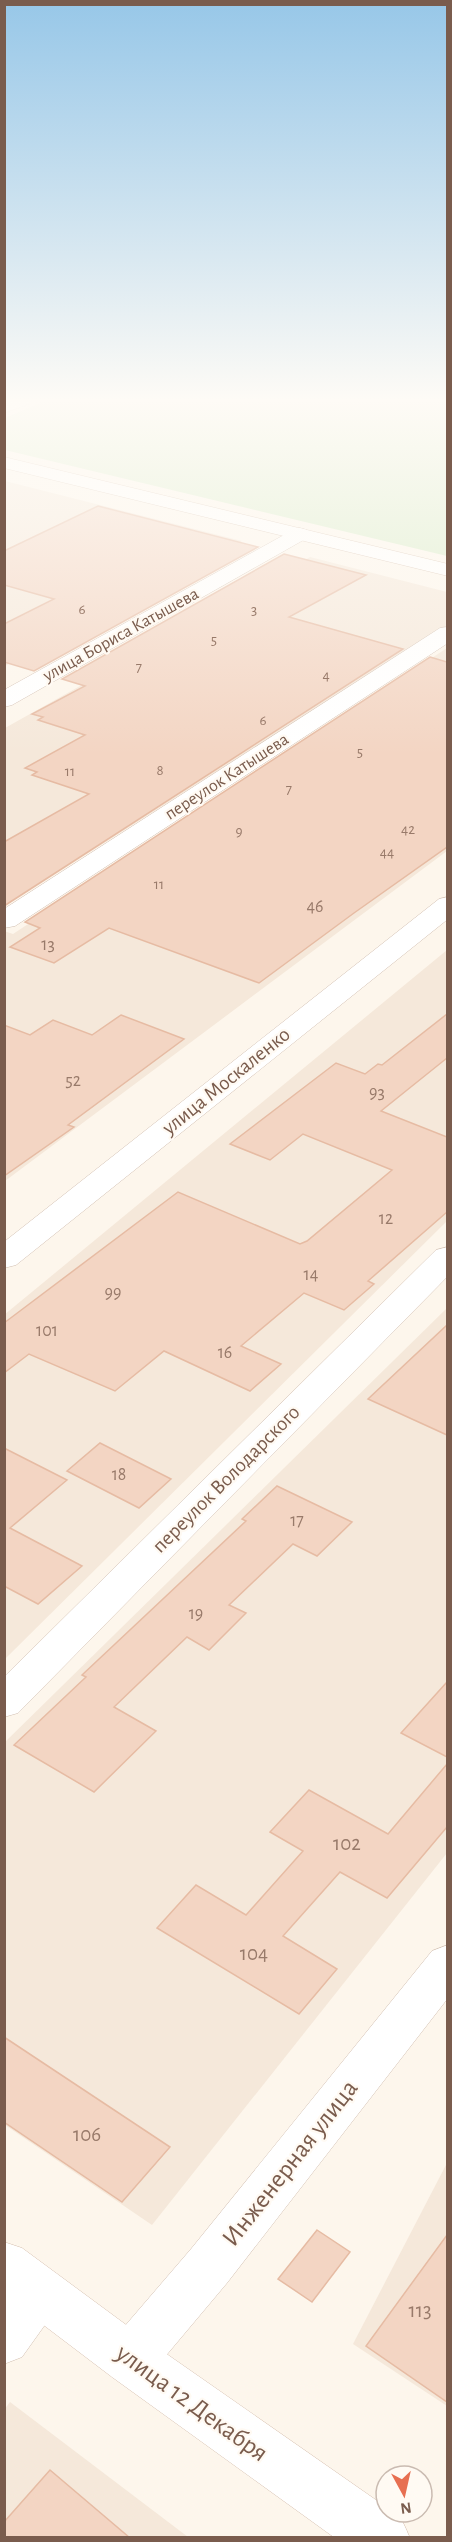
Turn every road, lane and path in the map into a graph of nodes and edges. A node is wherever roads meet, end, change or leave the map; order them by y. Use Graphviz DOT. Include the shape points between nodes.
graph roads {
  1 [pos="233,518"];
  2 [pos="300,534"];
  3 [pos="447,570"];
  4 [pos="447,633"];
  5 [pos="4,700"];
  6 [pos="447,905"];
  7 [pos="6,920"];
  8 [pos="447,1257"];
  9 [pos="4,1258"];
  10 [pos="4,1702"];
  11 [pos="447,1964"];
  12 [pos="22,2278"];
  13 [pos="4,2340"];
  14 [pos="130,2359"];
  15 [pos="382,2538"];
  1 -- 2 [label="street"];
  2 -- 3 [label="street"];
  2 -- 5 [label="street, улица Бориса Катышева"];
  4 -- 7 [label="street, переулок Катышева"];
  6 -- 9 [label="street, улица Москаленко"];
  8 -- 10 [label="street, переулок Володарского"];
  11 -- 14 [label="street, Инженерная улица" via="209,2266"];
  12 -- 13 [label="street"];
  12 -- 14 [label="street, улица 12 Декабря"];
  14 -- 15 [label="street, улица 12 Декабря"];
}
